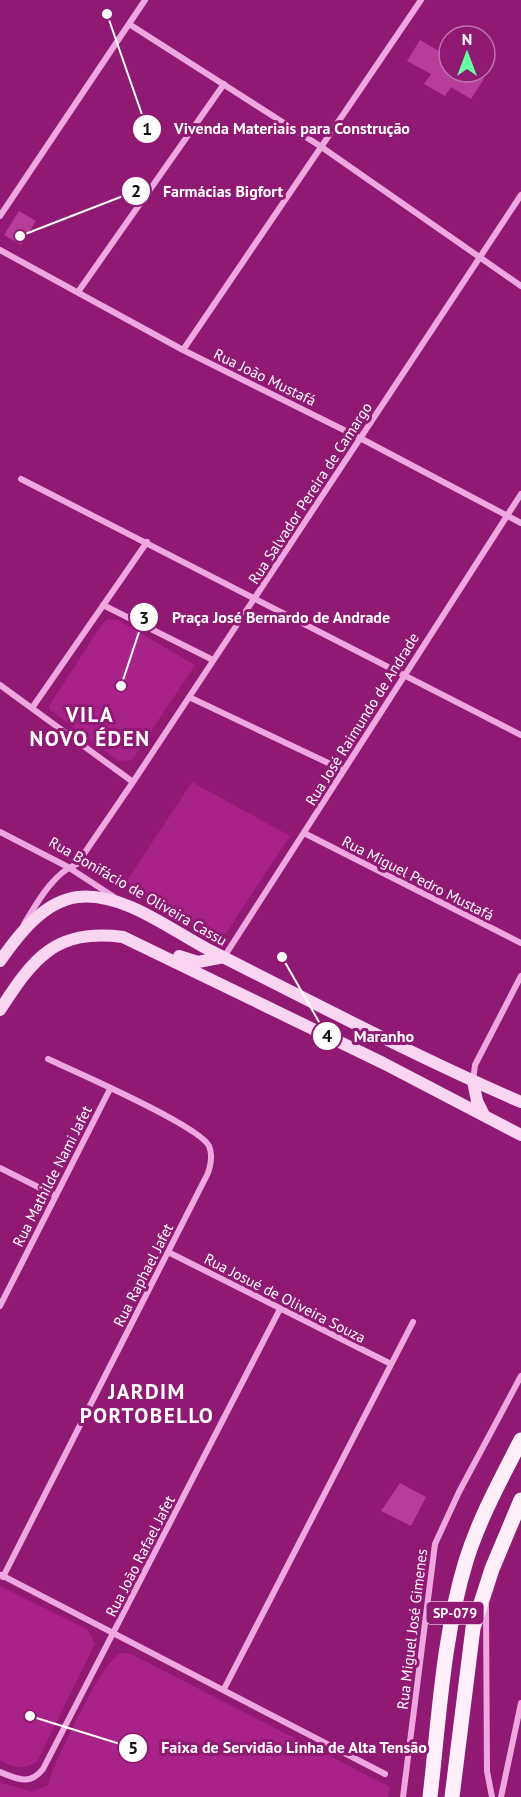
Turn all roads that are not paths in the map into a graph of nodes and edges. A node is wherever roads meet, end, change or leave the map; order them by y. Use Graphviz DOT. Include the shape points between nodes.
graph roads {
  1 [pos="145,0"];
  2 [pos="421,0"];
  3 [pos="129,24"];
  4 [pos="224,84"];
  5 [pos="320,146"];
  6 [pos="521,195"];
  7 [pos="0,216"];
  8 [pos="0,250"];
  9 [pos="479,256"];
  10 [pos="521,286"];
  11 [pos="78,292"];
  12 [pos="183,350"];
  13 [pos="360,438"];
  14 [pos="21,479"];
  15 [pos="521,494"];
  16 [pos="507,516"];
  17 [pos="521,523"];
  18 [pos="147,542"];
  19 [pos="256,597"];
  20 [pos="103,604"];
  21 [pos="213,660"];
  22 [pos="404,674"];
  23 [pos="0,685"];
  24 [pos="189,697"];
  25 [pos="32,708"];
  26 [pos="521,735"];
  27 [pos="343,770"];
  28 [pos="133,782"];
  29 [pos="0,832"];
  30 [pos="304,833"];
  31 [pos="68,867"];
  32 [pos="127,906"];
  33 [pos="521,943"];
  34 [pos="10,946"];
  35 [pos="144,946"];
  36 [pos="224,957"];
  37 [pos="0,961"];
  38 [pos="521,976"];
  39 [pos="0,1010"];
  40 [pos="48,1059"];
  41 [pos="473,1081"];
  42 [pos="110,1089"];
  43 [pos="521,1102"];
  44 [pos="484,1115"];
  45 [pos="521,1135"];
  46 [pos="0,1168"];
  47 [pos="56,1196"];
  48 [pos="168,1252"];
  49 [pos="0,1304"];
  50 [pos="280,1309"];
  51 [pos="413,1322"];
  52 [pos="391,1364"];
  53 [pos="521,1376"];
  54 [pos="521,1440"];
  55 [pos="521,1500"];
  56 [pos="492,1569"];
  57 [pos="2,1576"];
  58 [pos="113,1634"];
  59 [pos="224,1689"];
  60 [pos="521,1702"];
  61 [pos="0,1773"];
  62 [pos="386,1774"];
  63 [pos="403,1797"];
  64 [pos="430,1797"];
  65 [pos="452,1797"];
  66 [pos="492,1797"];
  67 [pos="501,1797"];
  1 -- 3 [label="street"];
  2 -- 5 [label="street"];
  3 -- 4 [label="street"];
  3 -- 7 [label="street"];
  4 -- 5 [label="street"];
  4 -- 11 [label="street"];
  5 -- 9 [label="street"];
  5 -- 12 [label="street"];
  6 -- 9 [label="street, Rua Salvador Pereira de Camargo"];
  8 -- 11 [label="street, Rua João Mustafá"];
  9 -- 10 [label="street"];
  9 -- 13 [label="street, Rua Salvador Pereira de Camargo"];
  11 -- 12 [label="street, Rua João Mustafá"];
  12 -- 13 [label="street, Rua João Mustafá"];
  13 -- 16 [label="street, Rua João Mustafá"];
  13 -- 19 [label="street, Rua Salvador Pereira de Camargo"];
  14 -- 18 [label="street"];
  15 -- 16 [label="street, Rua José Raimundo de Andrade"];
  16 -- 17 [label="street, Rua João Mustafá"];
  16 -- 22 [label="street, Rua José Raimundo de Andrade"];
  18 -- 19 [label="street"];
  18 -- 20 [label="street"];
  19 -- 21 [label="street, Rua Salvador Pereira de Camargo"];
  19 -- 22 [label="street"];
  20 -- 21 [label="street"];
  20 -- 25 [label="street"];
  21 -- 24 [label="street, Rua Salvador Pereira de Camargo"];
  22 -- 26 [label="street"];
  22 -- 27 [label="street, Rua José Raimundo de Andrade"];
  23 -- 25 [label="street"];
  24 -- 27 [label="street"];
  24 -- 28 [label="street, Rua Salvador Pereira de Camargo"];
  25 -- 28 [label="street"];
  27 -- 30 [label="street, Rua José Raimundo de Andrade"];
  28 -- 31 [label="street, Rua Salvador Pereira de Camargo" via="77,864"];
  29 -- 31 [label="street, Rua Bonifácio de Oliveira Cassu"];
  30 -- 33 [label="street, Rua Miguel Pedro Mustafá"];
  30 -- 36 [label="street, Rua José Raimundo de Andrade"];
  31 -- 32 [label="street, Rua Bonifácio de Oliveira Cassu"];
  31 -- 34 [label="street, Rua Salvador Pereira de Camargo" via="44,894"];
  32 -- 34 [label="main road" via="94,897 58,902"];
  32 -- 36 [label="main road, Rua Bonifácio de Oliveira Cassu"];
  34 -- 37 [label="main road"];
  35 -- 36 [label="main road" via="159,947 198,962"];
  35 -- 39 [label="main road" via="113,936 77,939 39,957 28,967"];
  35 -- 44 [label="main road"];
  36 -- 41 [label="main road, Rua Bonifácio de Oliveira Cassu"];
  38 -- 41 [label="street" via="475,1065"];
  40 -- 42 [label="street, Rua Raphael Jafet"];
  41 -- 43 [label="main road, Rua Bonifácio de Oliveira Cassu"];
  41 -- 44 [label="main road"];
  42 -- 47 [label="street, Rua Mathilde Nami Jafet"];
  42 -- 48 [label="street, Rua Raphael Jafet" via="188,1128 209,1145 212,1161 208,1173"];
  44 -- 45 [label="main road"];
  46 -- 47 [label="street"];
  47 -- 49 [label="street, Rua Mathilde Nami Jafet"];
  48 -- 50 [label="street, Rua Josué de Oliveira Souza"];
  48 -- 57 [label="street, Rua Raphael Jafet"];
  50 -- 52 [label="street, Rua Josué de Oliveira Souza"];
  50 -- 58 [label="street, Rua João Rafael Jafet"];
  51 -- 52 [label="street"];
  52 -- 59 [label="street"];
  53 -- 63 [label="street, Rua Miguel José Gimenes" via="435,1544"];
  54 -- 64 [label="main road, SP-079" via="466,1561 452,1626"];
  55 -- 56 [label="main road, SP-079"];
  56 -- 65 [label="main road, SP-079" via="473,1628"];
  56 -- 66 [label="street" via="484,1640 487,1771"];
  57 -- 58 [label="street"];
  58 -- 59 [label="street"];
  58 -- 61 [label="street, Rua João Rafael Jafet" via="43,1769 30,1780"];
  59 -- 62 [label="street"];
  60 -- 67 [label="street"];
}
